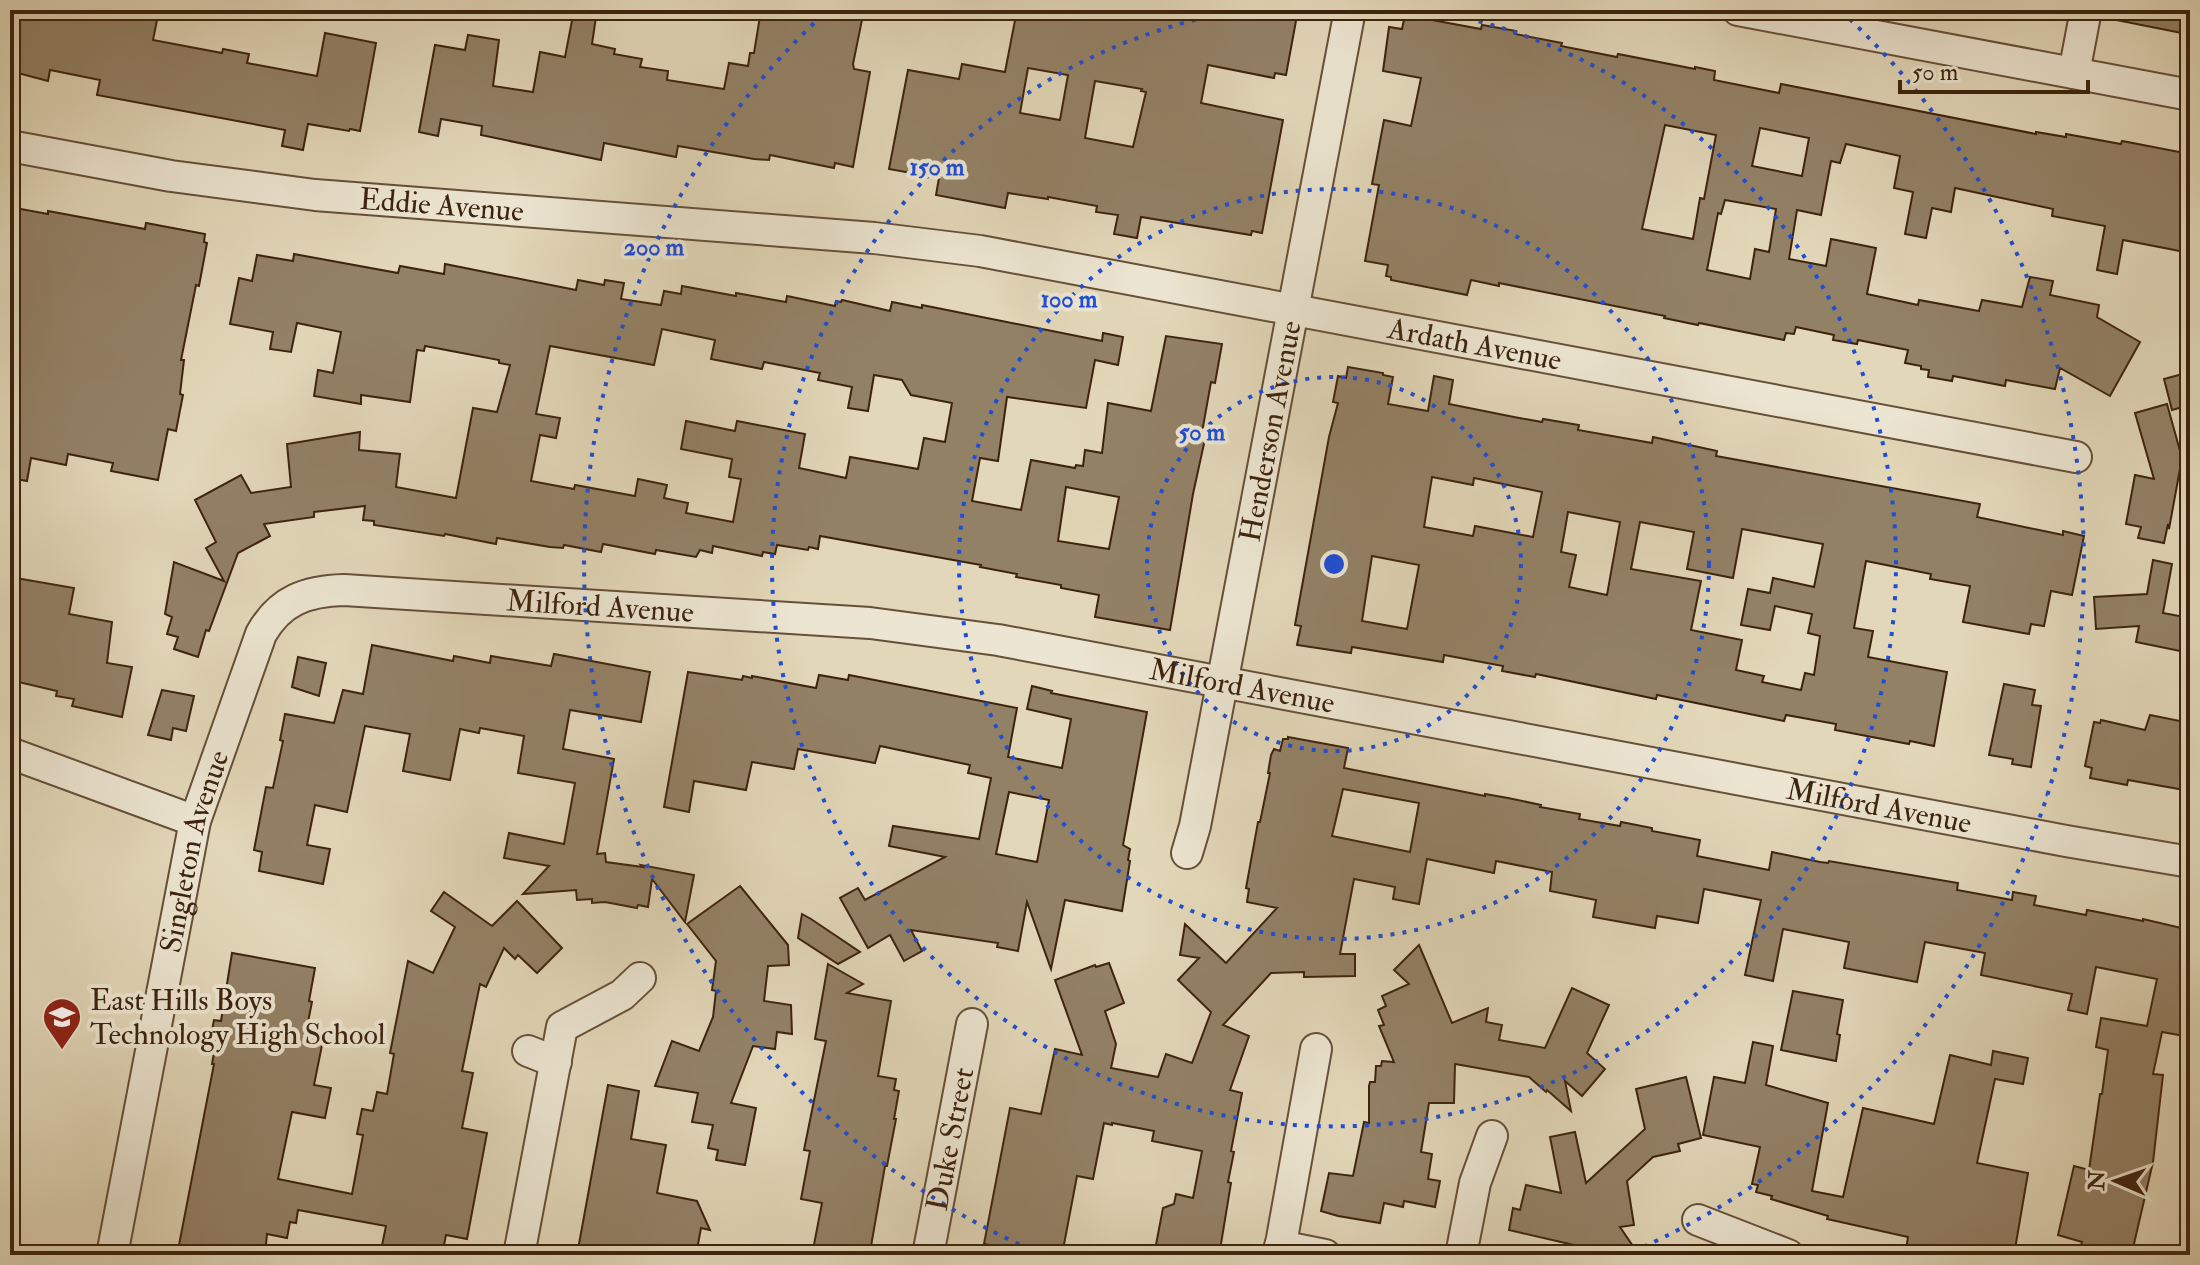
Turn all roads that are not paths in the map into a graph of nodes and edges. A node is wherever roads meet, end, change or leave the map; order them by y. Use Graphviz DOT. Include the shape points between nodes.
graph roads {
  1 [pos="1350,10"];
  2 [pos="1738,10"];
  3 [pos="2086,10"];
  4 [pos="2074,73"];
  5 [pos="2190,95"];
  6 [pos="10,146"];
  7 [pos="874,238"];
  8 [pos="1293,308"];
  9 [pos="2076,457"];
  10 [pos="287,604"];
  11 [pos="1222,681"];
  12 [pos="10,753"];
  13 [pos="195,821"];
  14 [pos="1187,853"];
  15 [pos="2190,862"];
  16 [pos="640,978"];
  17 [pos="972,1024"];
  18 [pos="1316,1049"];
  19 [pos="1492,1136"];
  20 [pos="1698,1220"];
  21 [pos="1279,1251"];
  22 [pos="112,1255"];
  23 [pos="519,1255"];
  24 [pos="928,1255"];
  25 [pos="1325,1255"];
  26 [pos="1461,1255"];
  27 [pos="1788,1255"];
  1 -- 8 [label="street, Henderson Avenue"];
  2 -- 4 [label="street"];
  3 -- 4 [label="street"];
  4 -- 5 [label="street"];
  6 -- 7 [label="street, Eddie Avenue" via="285,191"];
  7 -- 8 [label="street, Ardath Avenue" via="1027,258"];
  8 -- 9 [label="street, Ardath Avenue"];
  8 -- 11 [label="street, Henderson Avenue"];
  10 -- 11 [label="street, Milford Avenue" via="319,591 344,590 870,623 998,640"];
  10 -- 13 [label="street, Singleton Avenue" via="255,646"];
  11 -- 14 [label="street, Henderson Avenue"];
  11 -- 15 [label="street, Milford Avenue"];
  12 -- 13 [label="street"];
  13 -- 22 [label="street, Singleton Avenue"];
  16 -- 23 [label="street" via="622,995 562,1027 542,1056"];
  17 -- 24 [label="street, Duke Street"];
  18 -- 21 [label="street"];
  19 -- 26 [label="street" via="1475,1183"];
  20 -- 27 [label="street"];
  21 -- 25 [label="street"];
}
